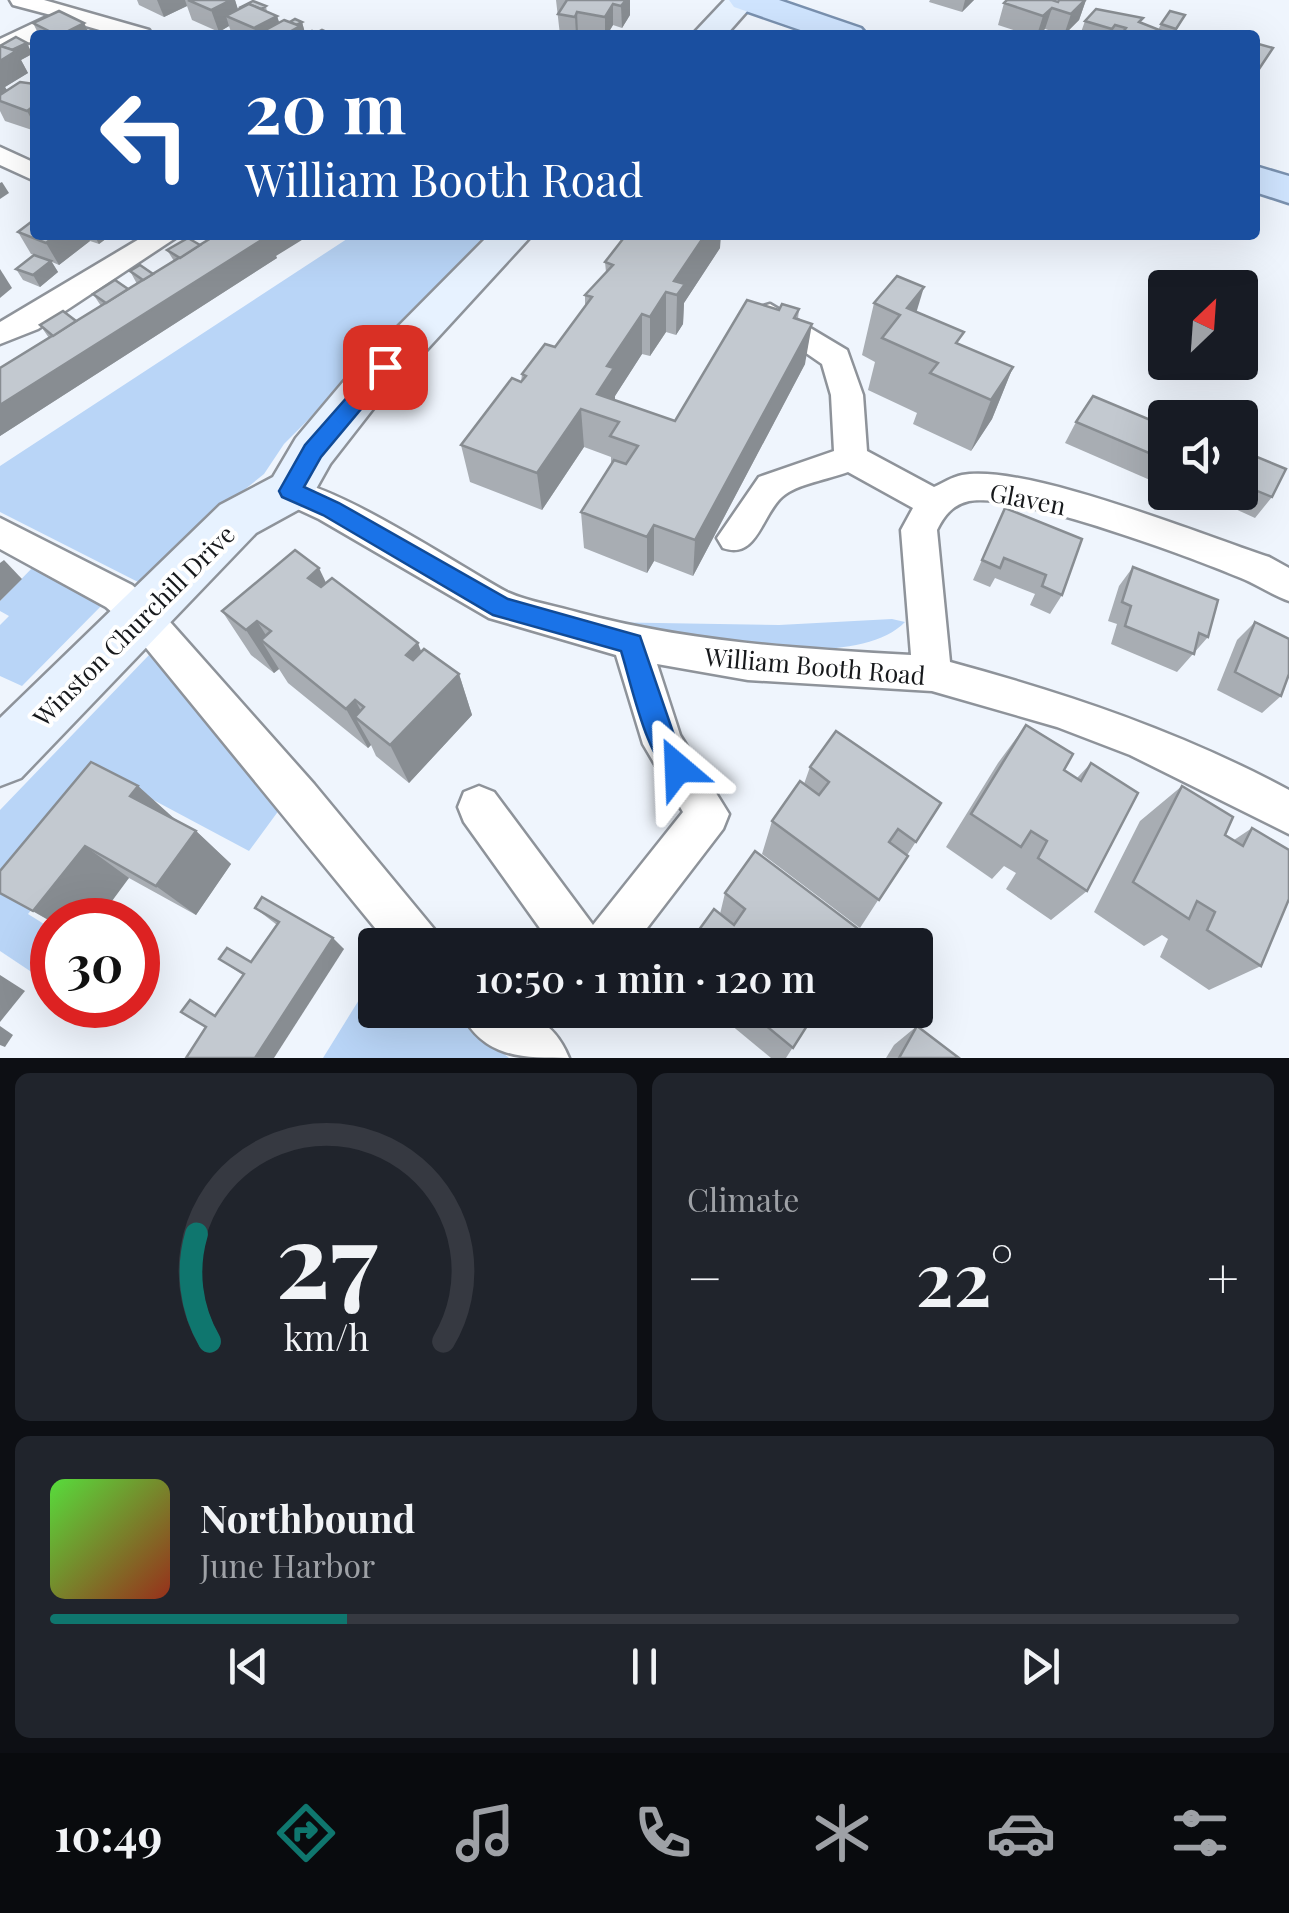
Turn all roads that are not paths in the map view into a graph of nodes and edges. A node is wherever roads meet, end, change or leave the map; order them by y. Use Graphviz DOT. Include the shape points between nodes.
graph roads {
  1 [pos="20,0"];
  2 [pos="744,0"];
  3 [pos="71,14"];
  4 [pos="38,30"];
  5 [pos="124,30"];
  6 [pos="713,30"];
  7 [pos="834,30"];
  8 [pos="30,34"];
  9 [pos="0,48"];
  10 [pos="0,154"];
  11 [pos="30,170"];
  12 [pos="1260,180"];
  13 [pos="1289,190"];
  14 [pos="158,240"];
  15 [pos="507,240"];
  16 [pos="761,308"];
  17 [pos="0,334"];
  18 [pos="851,458"];
  19 [pos="290,491"];
  20 [pos="933,502"];
  21 [pos="0,532"];
  22 [pos="735,538"];
  23 [pos="1289,586"];
  24 [pos="142,616"];
  25 [pos="631,643"];
  26 [pos="932,674"];
  27 [pos="0,758"];
  28 [pos="479,807"];
  29 [pos="1289,813"];
  30 [pos="404,928"];
  31 [pos="568,928"];
  32 [pos="619,928"];
  33 [pos="507,1028"];
  34 [pos="545,1058"];
  1 -- 3 [label="street"];
  2 -- 6 [label="street"];
  2 -- 7 [label="main road"];
  3 -- 4 [label="street"];
  3 -- 5 [label="street"];
  8 -- 9 [label="street"];
  10 -- 11 [label="street"];
  12 -- 13 [label="main road"];
  14 -- 17 [label="street"];
  15 -- 19 [label="street" via="360,393"];
  16 -- 18 [label="street" via="836,358 847,395"];
  18 -- 20 [label="street"];
  18 -- 22 [label="street" via="772,486"];
  19 -- 24 [label="street, Winston Churchill Drive" via="238,519"];
  19 -- 25 [label="street, William Booth Road" via="502,607"];
  20 -- 23 [label="street, Glaven" via="964,488 1056,500 1256,568"];
  20 -- 26 [label="street" via="919,530"];
  21 -- 24 [label="street" via="119,596"];
  24 -- 27 [label="street, Winston Churchill Drive"];
  24 -- 30 [label="street"];
  25 -- 26 [label="street, William Booth Road" via="748,663"];
  25 -- 32 [label="street" via="663,744 708,814"];
  26 -- 29 [label="street, William Booth Road" via="1143,741"];
  28 -- 31 [label="street"];
  33 -- 34 [label="street"];
}
